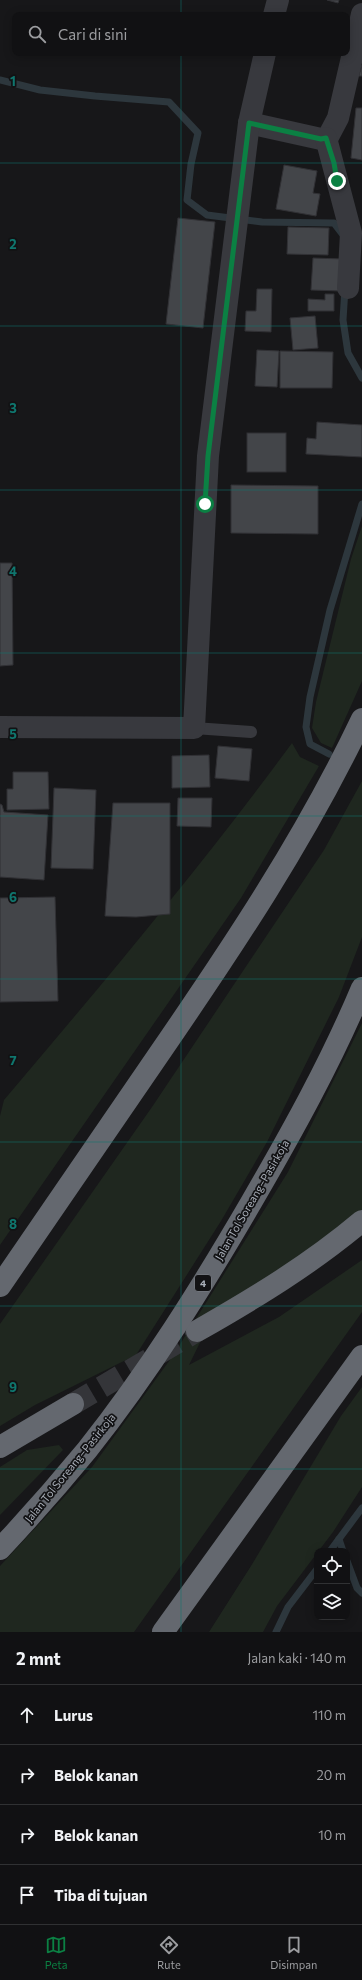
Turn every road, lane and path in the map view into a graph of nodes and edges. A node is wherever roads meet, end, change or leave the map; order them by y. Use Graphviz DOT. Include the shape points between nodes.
graph roads {
  1 [pos="278,0"];
  2 [pos="275,12"];
  3 [pos="362,14"];
  4 [pos="264,56"];
  5 [pos="249,123"];
  6 [pos="326,138"];
  7 [pos="348,288"];
  8 [pos="362,719"];
  9 [pos="0,727"];
  10 [pos="194,728"];
  11 [pos="251,732"];
  12 [pos="362,988"];
  13 [pos="362,1221"];
  14 [pos="0,1286"];
  15 [pos="197,1332"];
  16 [pos="362,1356"];
  17 [pos="73,1404"];
  18 [pos="0,1447"];
  19 [pos="262,1496"];
  20 [pos="0,1549"];
  21 [pos="163,1632"];
  22 [pos="177,1632"];
  1 -- 2 [label="street"];
  3 -- 6 [label="street" via="338,118 332,133"];
  4 -- 5 [label="street"];
  5 -- 6 [label="street"];
  5 -- 10 [label="street" via="208,456"];
  6 -- 7 [label="street" via="352,233"];
  8 -- 14 [label="highway" via="316,809 240,935"];
  9 -- 10 [label="street"];
  10 -- 11 [label="lane"];
  12 -- 20 [label="highway, Jalan Tol Soreang–Pasirkoja / 4" via="320,1079 282,1149 188,1308 135,1386 87,1450"];
  13 -- 15 [label="highway" via="334,1245 298,1270"];
  16 -- 19 [label="highway"];
  17 -- 18 [label="highway"];
  19 -- 21 [label="highway"];
  19 -- 22 [label="highway"];
}
